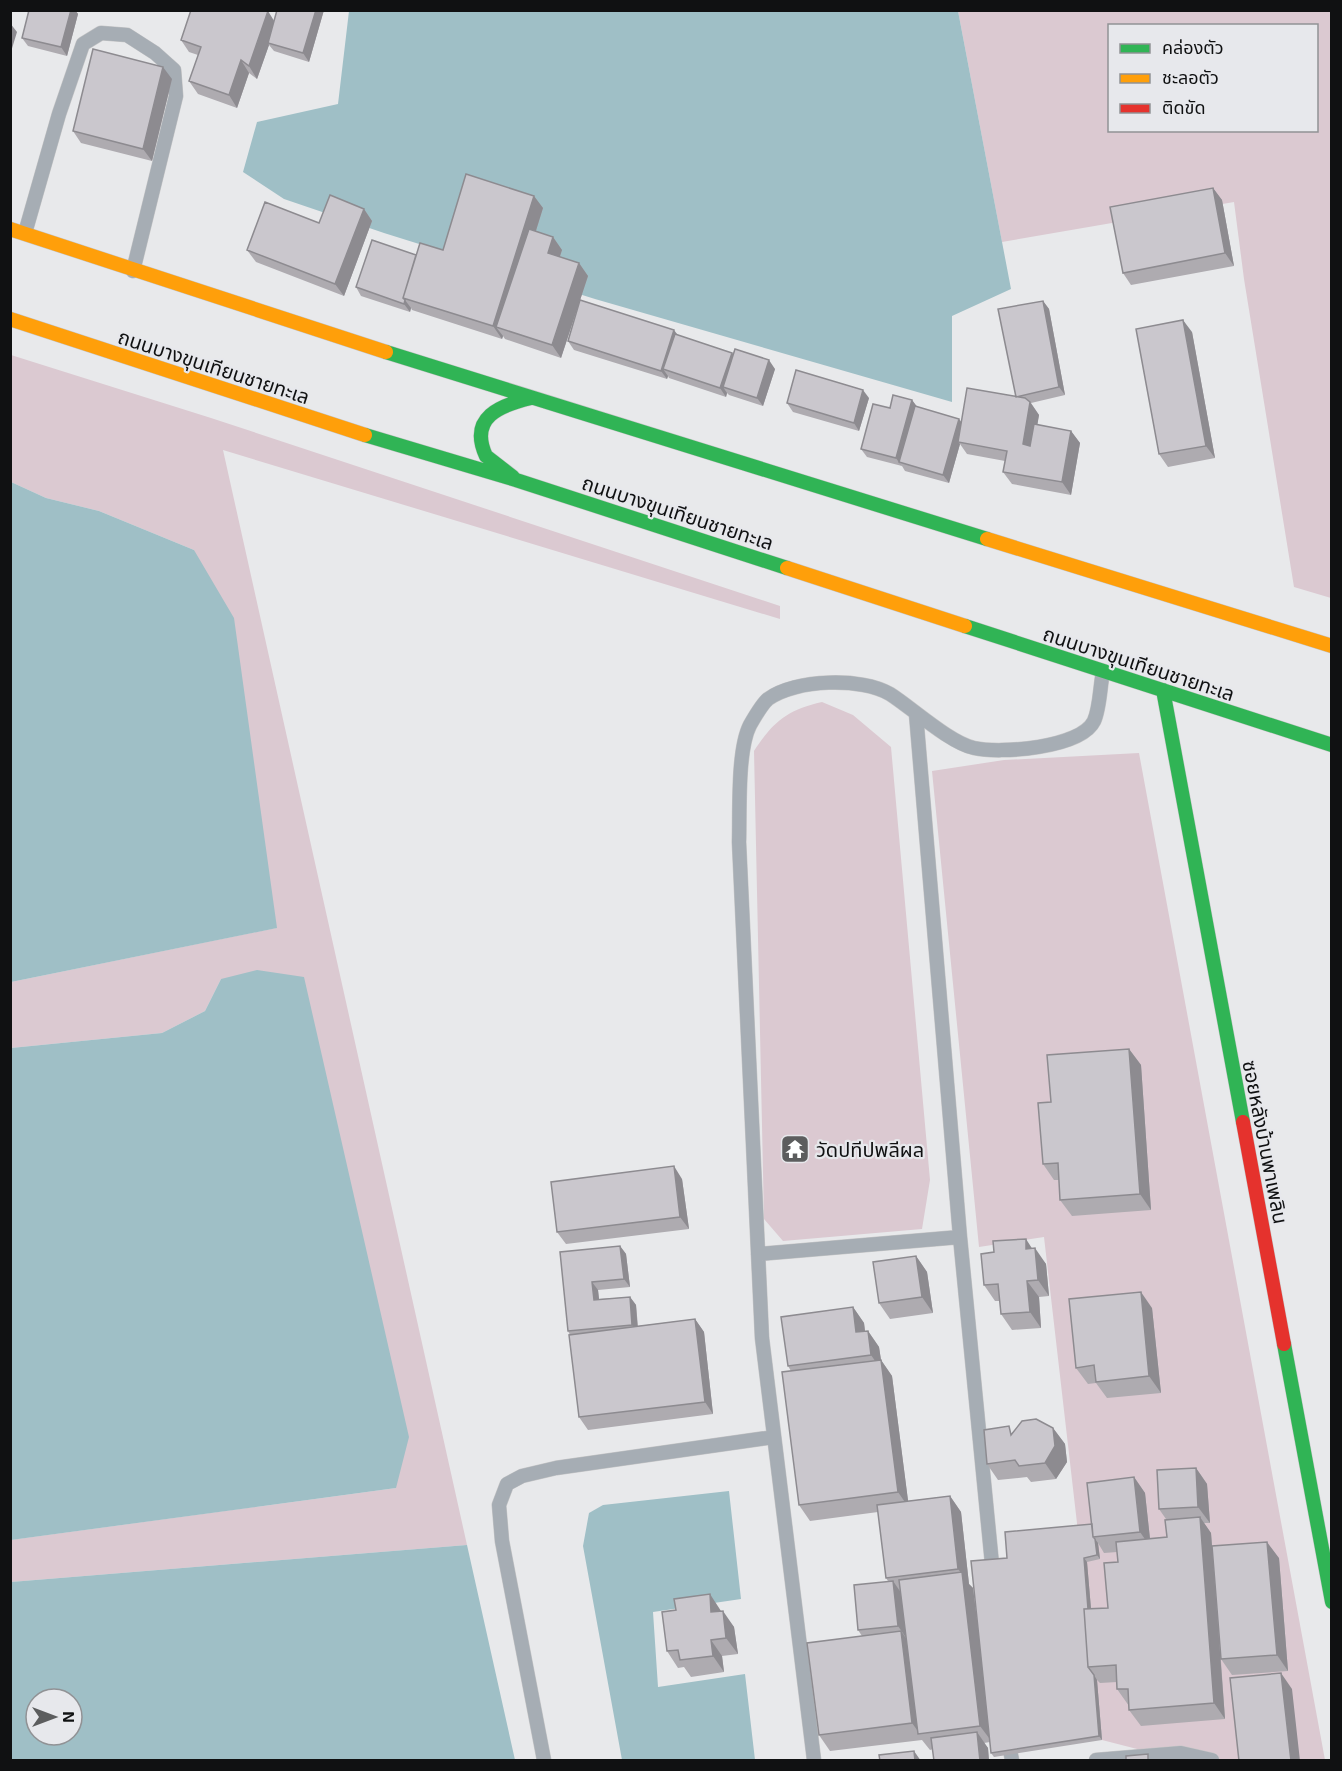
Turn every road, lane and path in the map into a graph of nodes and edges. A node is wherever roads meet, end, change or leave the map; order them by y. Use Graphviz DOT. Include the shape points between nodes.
graph roads {
  1 [pos="10,229"];
  2 [pos="25,233"];
  3 [pos="133,271"];
  4 [pos="10,319"];
  5 [pos="531,398"];
  6 [pos="516,480"];
  7 [pos="1332,646"];
  8 [pos="1103,672"];
  9 [pos="1163,690"];
  10 [pos="916,714"];
  11 [pos="1332,745"];
  12 [pos="960,1237"];
  13 [pos="758,1254"];
  14 [pos="774,1437"];
  15 [pos="992,1564"];
  16 [pos="1332,1602"];
  17 [pos="1118,1760"];
  18 [pos="544,1761"];
  19 [pos="814,1761"];
  20 [pos="1096,1761"];
  21 [pos="1212,1761"];
  1 -- 2 [label="main road"];
  2 -- 3 [label="main road"];
  2 -- 3 [label="lane" via="82,44 101,33 127,35 174,70 176,96"];
  3 -- 5 [label="main road"];
  4 -- 6 [label="main road, ถนนบางขุนเทียนชายทะเล" via="324,423"];
  5 -- 6 [label="main road" via="502,405 487,415 483,428 481,443 487,457"];
  5 -- 7 [label="main road"];
  6 -- 8 [label="main road, ถนนบางขุนเทียนชายทะเล"];
  8 -- 9 [label="main road, ถนนบางขุนเทียนชายทะเล"];
  8 -- 10 [label="lane" via="1094,721 1083,732 1055,744 1014,750 973,748"];
  9 -- 11 [label="main road, ถนนบางขุนเทียนชายทะเล"];
  9 -- 16 [label="main road, ซอยหลังบ้านพาเพลิน"];
  10 -- 12 [label="lane"];
  10 -- 13 [label="lane" via="889,693 849,681 795,688 768,700 749,727 742,763 739,842"];
  12 -- 13 [label="lane"];
  12 -- 15 [label="lane"];
  13 -- 14 [label="lane" via="762,1338"];
  14 -- 18 [label="lane" via="556,1468 507,1484 499,1505 502,1541"];
  14 -- 19 [label="lane"];
  17 -- 20 [label="lane"];
  17 -- 21 [label="lane" via="1181,1753"];
}
